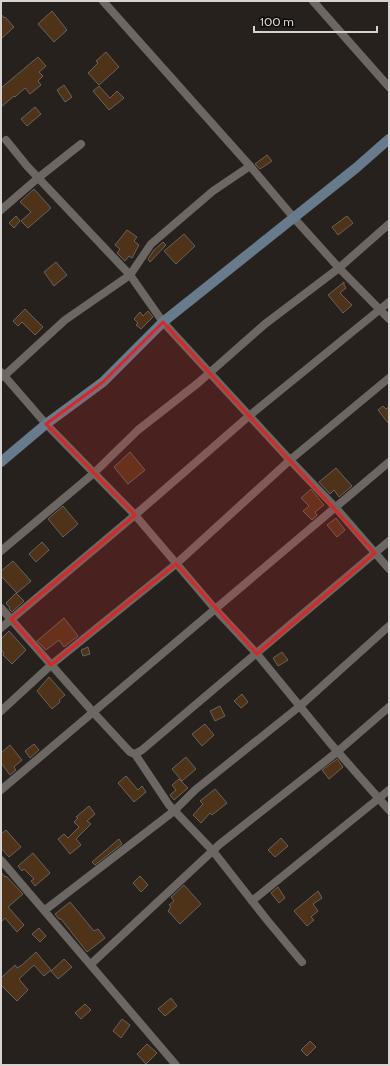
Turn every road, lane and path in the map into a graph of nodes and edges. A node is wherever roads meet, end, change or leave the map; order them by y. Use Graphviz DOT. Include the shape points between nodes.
graph roads {
  1 [pos="103,1"];
  2 [pos="313,1"];
  3 [pos="389,88"];
  4 [pos="389,139"];
  5 [pos="6,140"];
  6 [pos="81,144"];
  7 [pos="250,166"];
  8 [pos="38,178"];
  9 [pos="1,210"];
  10 [pos="294,218"];
  11 [pos="389,224"];
  12 [pos="339,268"];
  13 [pos="130,274"];
  14 [pos="389,302"];
  15 [pos="380,309"];
  16 [pos="389,319"];
  17 [pos="163,322"];
  18 [pos="210,373"];
  19 [pos="2,375"];
  20 [pos="389,378"];
  21 [pos="249,416"];
  22 [pos="46,424"];
  23 [pos="290,460"];
  24 [pos="1,462"];
  25 [pos="389,462"];
  26 [pos="94,473"];
  27 [pos="336,508"];
  28 [pos="135,515"];
  29 [pos="389,541"];
  30 [pos="1,552"];
  31 [pos="375,553"];
  32 [pos="176,564"];
  33 [pos="389,569"];
  34 [pos="1,608"];
  35 [pos="215,608"];
  36 [pos="11,619"];
  37 [pos="389,626"];
  38 [pos="1,628"];
  39 [pos="257,654"];
  40 [pos="51,665"];
  41 [pos="300,706"];
  42 [pos="389,707"];
  43 [pos="1,711"];
  44 [pos="93,712"];
  45 [pos="337,752"];
  46 [pos="134,754"];
  47 [pos="1,790"];
  48 [pos="389,790"];
  49 [pos="379,798"];
  50 [pos="174,810"];
  51 [pos="389,810"];
  52 [pos="213,851"];
  53 [pos="1,860"];
  54 [pos="252,901"];
  55 [pos="45,910"];
  56 [pos="302,962"];
  57 [pos="91,964"];
  58 [pos="176,1065"];
  1 -- 7 [label="street"];
  2 -- 3 [label="street"];
  4 -- 10 [label="street"];
  5 -- 8 [label="street"];
  6 -- 8 [label="street"];
  7 -- 10 [label="street"];
  7 -- 13 [label="street" via="213,191 151,244"];
  8 -- 9 [label="street"];
  8 -- 13 [label="street"];
  10 -- 12 [label="street"];
  10 -- 17 [label="street"];
  11 -- 12 [label="street"];
  12 -- 15 [label="street"];
  12 -- 18 [label="street" via="265,324"];
  13 -- 17 [label="street"];
  13 -- 19 [label="street" via="65,320"];
  14 -- 15 [label="street"];
  15 -- 16 [label="street"];
  15 -- 21 [label="street"];
  17 -- 18 [label="street"];
  17 -- 22 [label="street" via="103,382"];
  18 -- 21 [label="street"];
  18 -- 26 [label="street" via="138,430"];
  19 -- 22 [label="street"];
  20 -- 23 [label="street"];
  21 -- 23 [label="street"];
  21 -- 28 [label="street"];
  22 -- 24 [label="street"];
  22 -- 26 [label="street"];
  23 -- 27 [label="street"];
  23 -- 32 [label="street"];
  25 -- 27 [label="street"];
  26 -- 28 [label="street"];
  26 -- 30 [label="street"];
  27 -- 31 [label="street"];
  27 -- 35 [label="street"];
  28 -- 32 [label="street"];
  28 -- 36 [label="street"];
  29 -- 31 [label="street"];
  31 -- 33 [label="street"];
  31 -- 39 [label="street"];
  32 -- 35 [label="street"];
  32 -- 40 [label="street"];
  34 -- 36 [label="street"];
  35 -- 39 [label="street"];
  35 -- 44 [label="street"];
  36 -- 38 [label="street"];
  36 -- 40 [label="street"];
  37 -- 41 [label="street"];
  39 -- 41 [label="street"];
  39 -- 46 [label="street"];
  40 -- 43 [label="street"];
  40 -- 44 [label="street"];
  41 -- 45 [label="street"];
  41 -- 50 [label="street" via="195,790"];
  42 -- 45 [label="street"];
  44 -- 46 [label="street"];
  44 -- 47 [label="street"];
  45 -- 49 [label="street"];
  45 -- 52 [label="street"];
  46 -- 50 [label="street"];
  48 -- 49 [label="street"];
  49 -- 51 [label="street"];
  49 -- 54 [label="street"];
  50 -- 52 [label="street"];
  50 -- 55 [label="street"];
  52 -- 54 [label="street"];
  52 -- 57 [label="street"];
  53 -- 55 [label="street"];
  54 -- 56 [label="street"];
  55 -- 57 [label="street"];
  57 -- 58 [label="street"];
}
